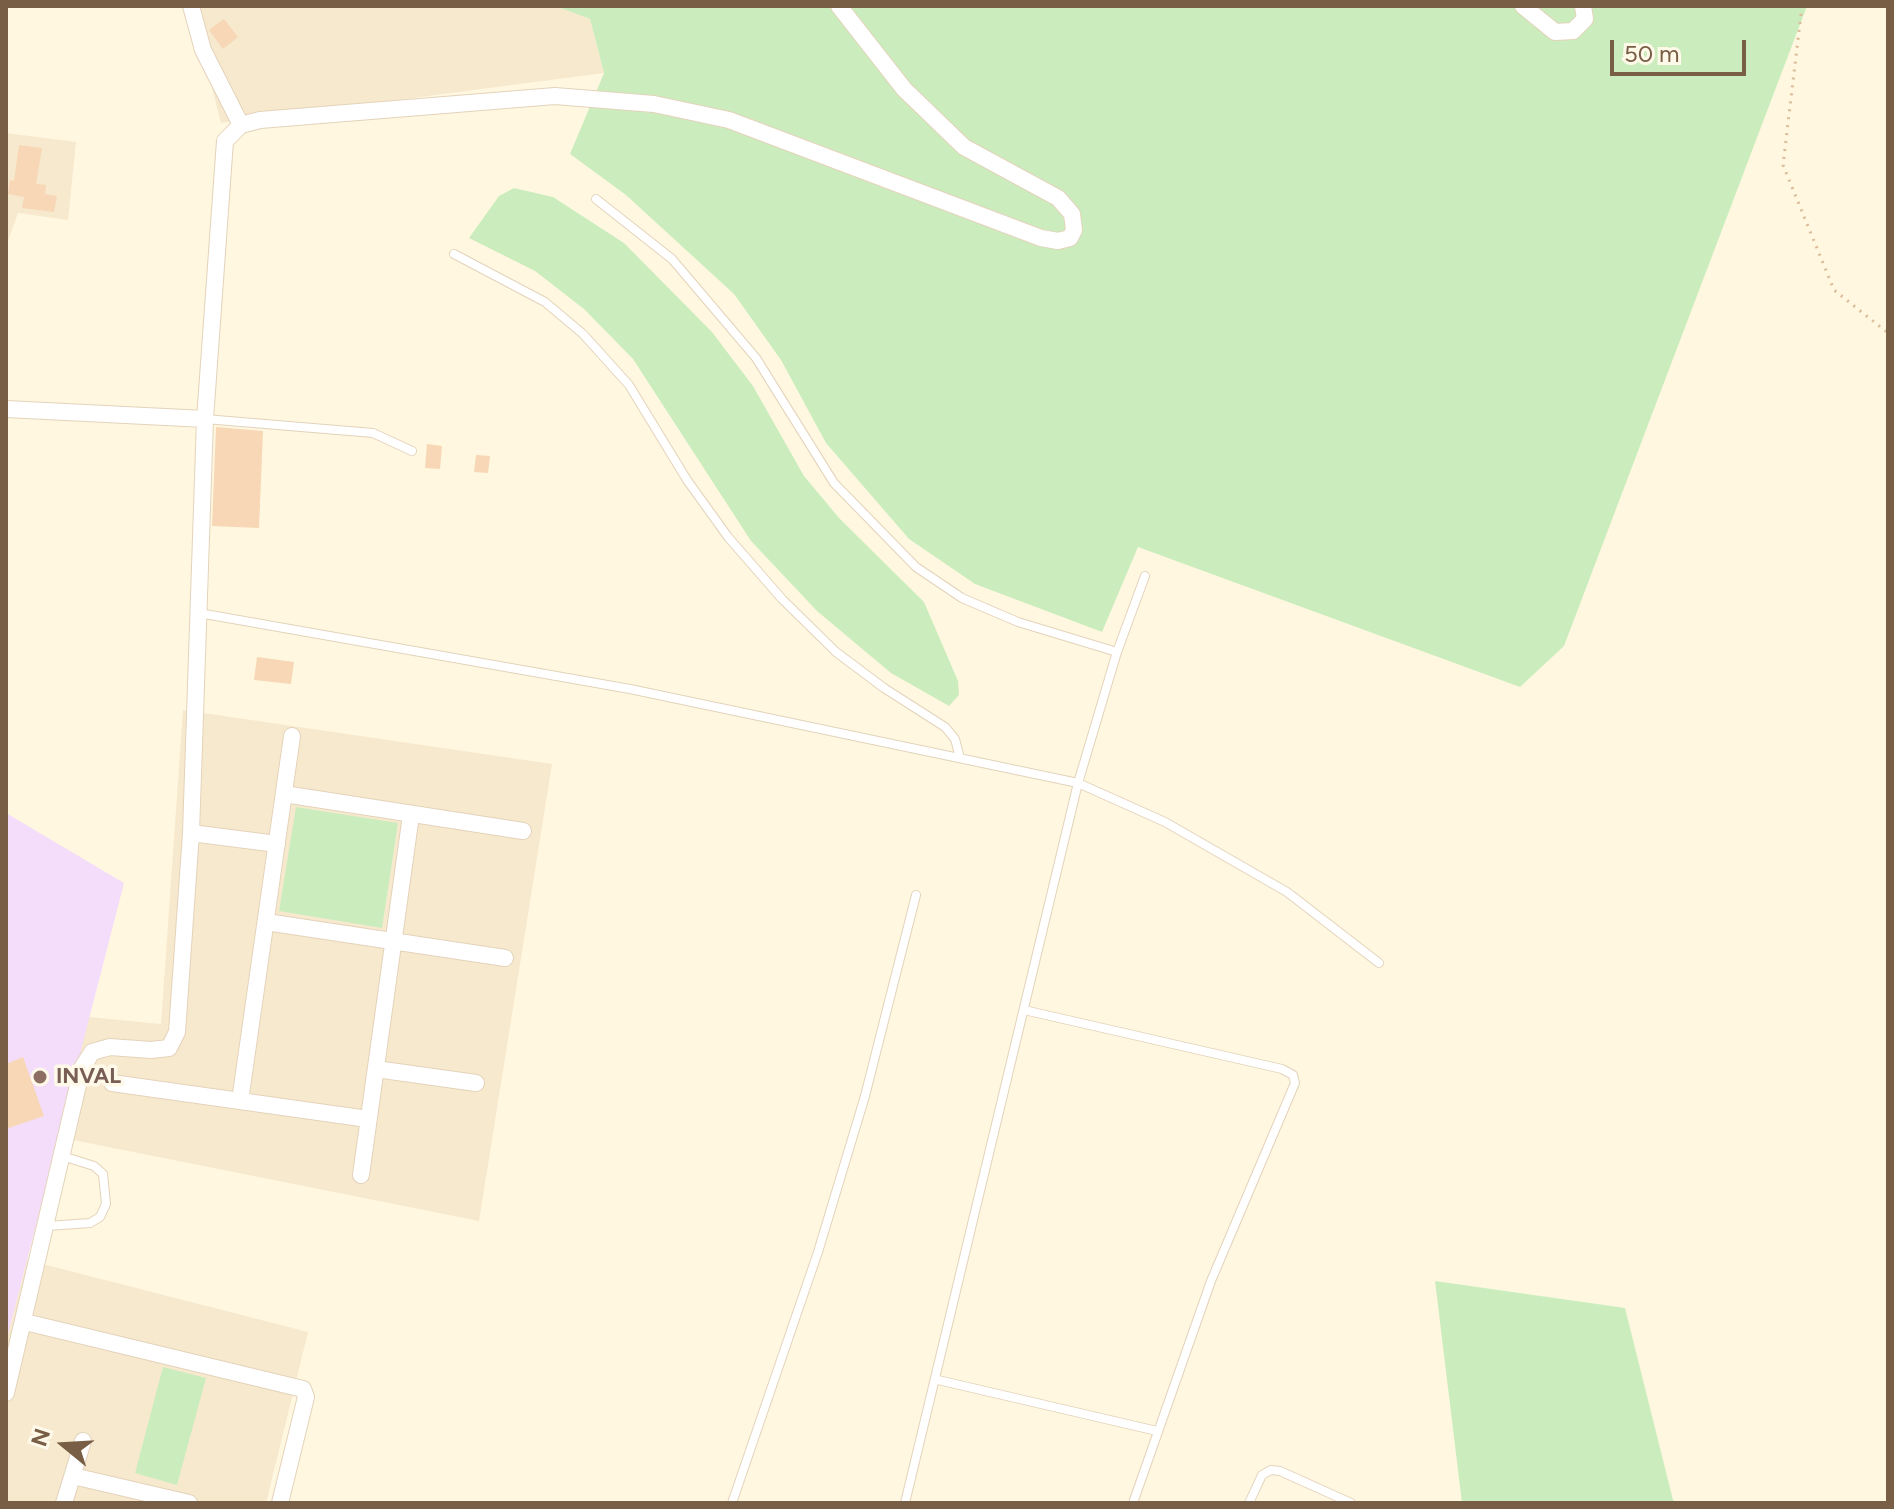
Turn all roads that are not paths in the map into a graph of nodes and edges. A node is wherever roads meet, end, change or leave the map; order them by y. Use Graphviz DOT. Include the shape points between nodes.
graph roads {
  1 [pos="191,6"];
  2 [pos="839,6"];
  3 [pos="1523,6"];
  4 [pos="1583,6"];
  5 [pos="241,125"];
  6 [pos="596,199"];
  7 [pos="454,254"];
  8 [pos="6,409"];
  9 [pos="205,419"];
  10 [pos="412,451"];
  11 [pos="1145,576"];
  12 [pos="198,613"];
  13 [pos="1117,652"];
  14 [pos="292,736"];
  15 [pos="960,758"];
  16 [pos="1078,783"];
  17 [pos="284,794"];
  18 [pos="411,815"];
  19 [pos="523,831"];
  20 [pos="191,833"];
  21 [pos="277,844"];
  22 [pos="916,895"];
  23 [pos="266,922"];
  24 [pos="395,942"];
  25 [pos="505,958"];
  26 [pos="1379,963"];
  27 [pos="1024,1010"];
  28 [pos="376,1069"];
  29 [pos="112,1083"];
  30 [pos="476,1083"];
  31 [pos="240,1101"];
  32 [pos="368,1119"];
  33 [pos="62,1156"];
  34 [pos="361,1175"];
  35 [pos="47,1226"];
  36 [pos="25,1322"];
  37 [pos="938,1380"];
  38 [pos="6,1393"];
  39 [pos="1157,1431"];
  40 [pos="83,1441"];
  41 [pos="73,1476"];
  42 [pos="64,1503"];
  43 [pos="189,1503"];
  44 [pos="280,1503"];
  45 [pos="732,1503"];
  46 [pos="905,1503"];
  47 [pos="1133,1503"];
  48 [pos="1249,1503"];
  49 [pos="1351,1503"];
  1 -- 5 [label="street" via="203,50"];
  2 -- 5 [label="street" via="904,89 964,147 1058,198 1072,214 1070,238 1041,238 729,120 654,104 555,96"];
  3 -- 4 [label="street" via="1555,32 1573,31 1585,19"];
  5 -- 9 [label="street" via="221,152"];
  6 -- 13 [label="lane" via="672,259 756,358 834,483 916,567 962,598 1018,622"];
  7 -- 15 [label="lane" via="545,302 583,334 629,385 720,526 782,599 836,652 945,727"];
  8 -- 9 [label="street"];
  9 -- 10 [label="lane" via="373,433"];
  9 -- 12 [label="street"];
  11 -- 13 [label="lane"];
  12 -- 15 [label="lane" via="630,689"];
  12 -- 20 [label="street"];
  13 -- 16 [label="lane"];
  14 -- 17 [label="street"];
  15 -- 16 [label="lane"];
  16 -- 26 [label="lane" via="1165,822 1287,892"];
  16 -- 27 [label="lane"];
  17 -- 18 [label="street"];
  17 -- 21 [label="street"];
  18 -- 19 [label="street"];
  18 -- 24 [label="street"];
  20 -- 21 [label="street"];
  20 -- 33 [label="street" via="177,1032 169,1048 110,1047 92,1052 82,1068"];
  21 -- 23 [label="street"];
  22 -- 45 [label="lane" via="861,1111"];
  23 -- 24 [label="street"];
  23 -- 31 [label="street"];
  24 -- 25 [label="street"];
  24 -- 28 [label="street"];
  27 -- 37 [label="lane"];
  27 -- 39 [label="lane" via="1293,1075 1292,1091 1211,1281"];
  28 -- 30 [label="street"];
  28 -- 32 [label="street"];
  29 -- 31 [label="street"];
  31 -- 32 [label="street"];
  32 -- 34 [label="street"];
  33 -- 35 [label="street"];
  33 -- 35 [label="lane" via="103,1174 106,1204 90,1223"];
  35 -- 36 [label="street"];
  36 -- 38 [label="street"];
  36 -- 44 [label="street" via="303,1389 306,1397"];
  37 -- 39 [label="lane"];
  37 -- 46 [label="lane"];
  39 -- 47 [label="lane"];
  40 -- 41 [label="street"];
  41 -- 42 [label="street"];
  41 -- 43 [label="street"];
  48 -- 49 [label="lane" via="1262,1475 1271,1470"];
}
